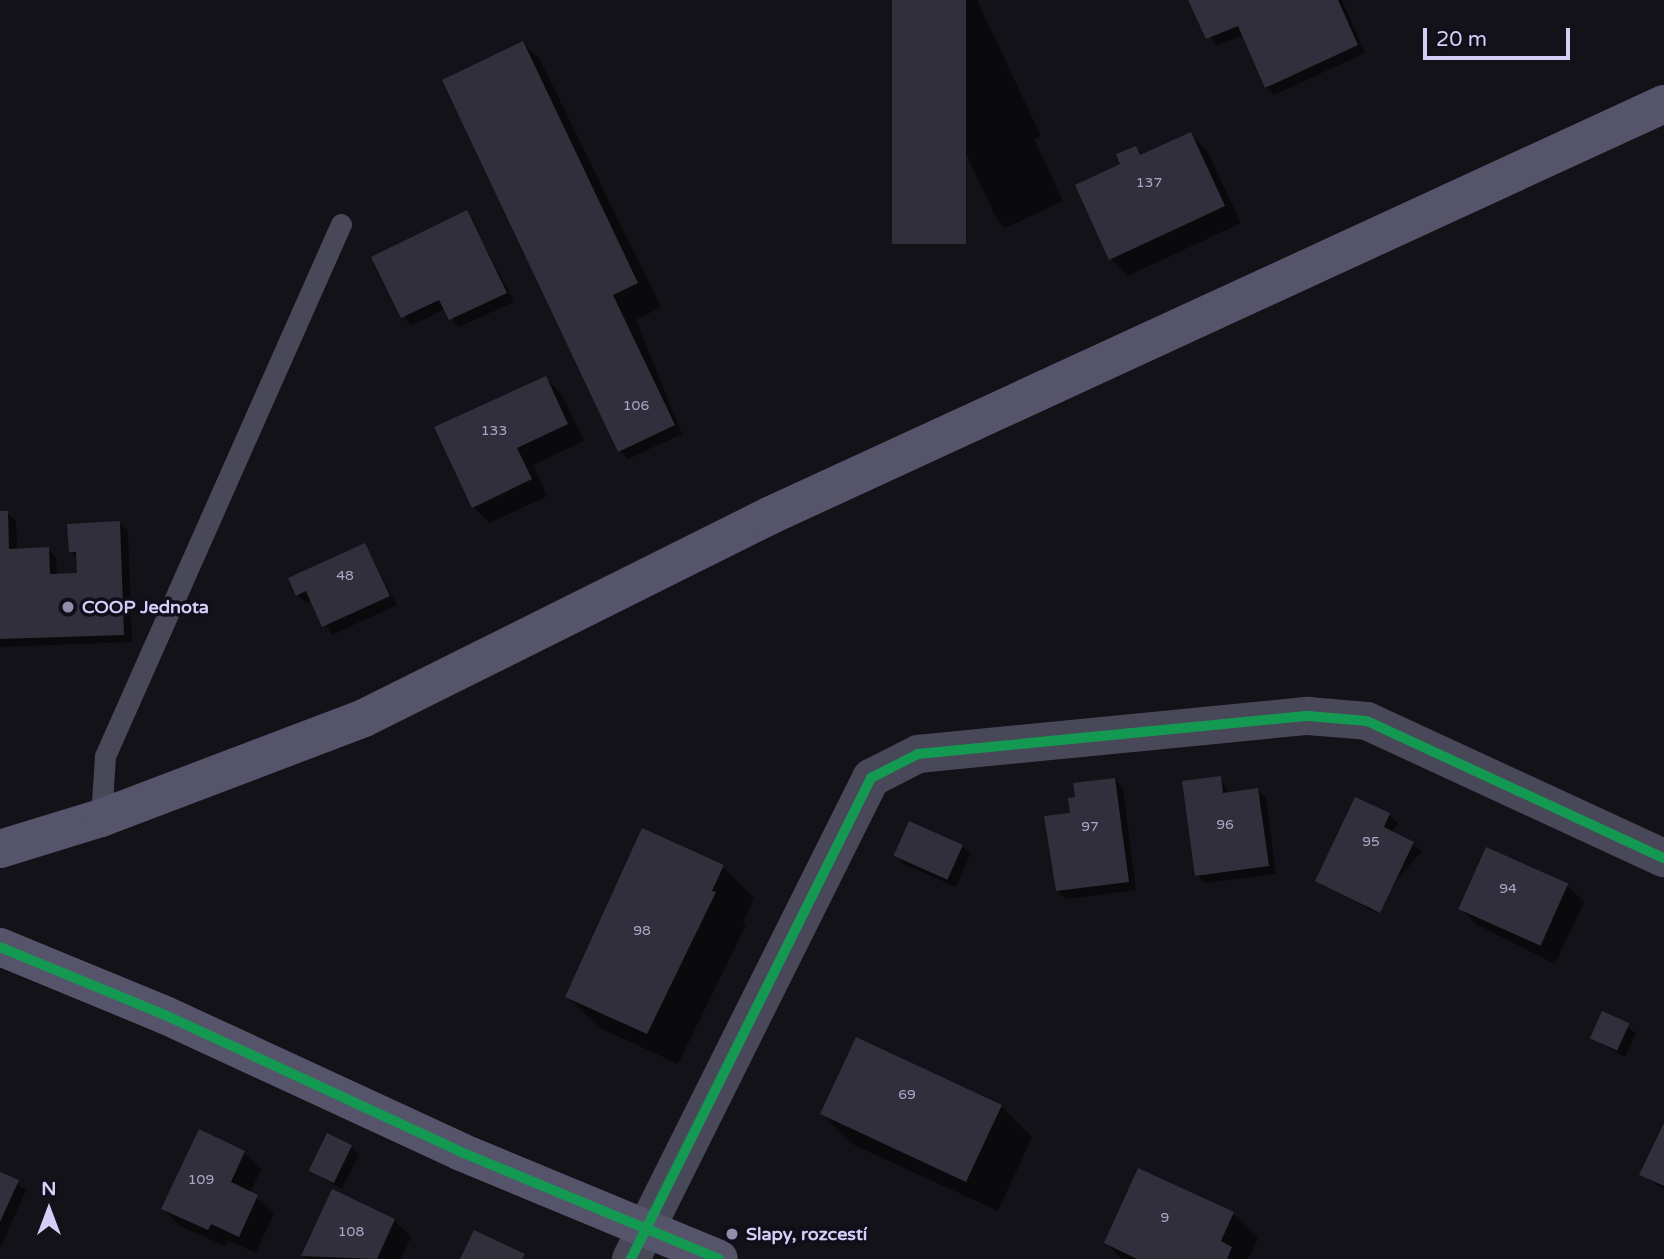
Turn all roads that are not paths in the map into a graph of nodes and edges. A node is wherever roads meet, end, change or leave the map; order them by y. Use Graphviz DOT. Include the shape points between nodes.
graph roads {
  1 [pos="1664,104"];
  2 [pos="341,224"];
  3 [pos="101,818"];
  4 [pos="0,849"];
  5 [pos="1664,858"];
  6 [pos="0,947"];
  7 [pos="638,1244"];
  8 [pos="719,1259"];
  1 -- 3 [label="main road" via="769,516 363,718"];
  2 -- 3 [label="lane" via="105,756"];
  3 -- 4 [label="main road"];
  5 -- 7 [label="street" via="1367,721 1308,716 918,754 871,778"];
  6 -- 7 [label="main road" via="165,1015 461,1152"];
  7 -- 8 [label="main road"];
}
